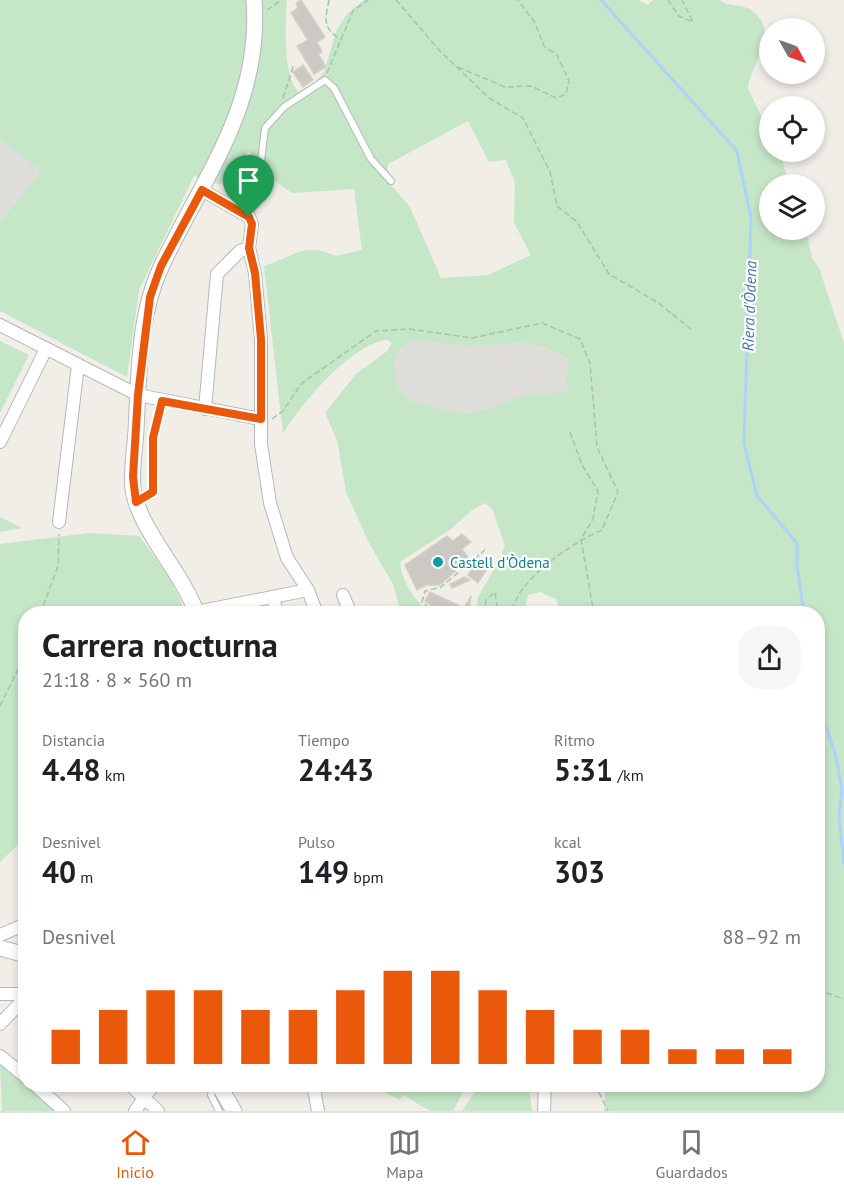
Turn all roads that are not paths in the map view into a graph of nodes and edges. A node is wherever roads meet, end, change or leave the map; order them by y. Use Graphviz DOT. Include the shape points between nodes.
graph roads {
  1 [pos="255,7"];
  2 [pos="391,181"];
  3 [pos="202,190"];
  4 [pos="249,217"];
  5 [pos="249,248"];
  6 [pos="0,325"];
  7 [pos="46,349"];
  8 [pos="78,365"];
  9 [pos="138,395"];
  10 [pos="205,409"];
  11 [pos="261,419"];
  12 [pos="153,438"];
  13 [pos="0,442"];
  14 [pos="136,502"];
  15 [pos="59,522"];
  16 [pos="308,590"];
  17 [pos="343,595"];
  18 [pos="273,597"];
  19 [pos="194,606"];
  20 [pos="230,606"];
  21 [pos="275,606"];
  22 [pos="314,606"];
  23 [pos="348,606"];
  24 [pos="18,927"];
  25 [pos="0,935"];
  26 [pos="0,948"];
  27 [pos="18,953"];
  28 [pos="0,994"];
  29 [pos="18,995"];
  30 [pos="18,1005"];
  31 [pos="0,1024"];
  32 [pos="0,1056"];
  33 [pos="18,1071"];
  34 [pos="43,1092"];
  35 [pos="138,1092"];
  36 [pos="148,1092"];
  37 [pos="212,1092"];
  38 [pos="223,1092"];
  39 [pos="314,1092"];
  40 [pos="545,1092"];
  41 [pos="144,1098"];
  42 [pos="64,1111"];
  43 [pos="135,1111"];
  44 [pos="158,1111"];
  45 [pos="219,1111"];
  46 [pos="234,1111"];
  47 [pos="318,1111"];
  48 [pos="544,1111"];
  1 -- 3 [label="street" via="251,65 244,97"];
  2 -- 4 [label="lane" via="371,159 334,88 325,80 281,111 265,128 257,194"];
  3 -- 4 [label="street"];
  3 -- 9 [label="street" via="161,266 148,307"];
  4 -- 5 [label="street"];
  5 -- 10 [label="street" via="240,251 217,274"];
  5 -- 11 [label="street" via="261,339"];
  6 -- 7 [label="street"];
  7 -- 8 [label="street"];
  7 -- 13 [label="street"];
  8 -- 9 [label="street"];
  8 -- 15 [label="street"];
  9 -- 10 [label="street"];
  9 -- 14 [label="street" via="133,477"];
  10 -- 11 [label="street"];
  11 -- 16 [label="street" via="270,503 287,558"];
  12 -- 14 [label="lane" via="153,492"];
  14 -- 19 [label="street"];
  16 -- 18 [label="street"];
  16 -- 22 [label="street"];
  17 -- 23 [label="street"];
  18 -- 20 [label="street"];
  18 -- 21 [label="street"];
  24 -- 25 [label="street"];
  26 -- 27 [label="street"];
  28 -- 29 [label="street"];
  30 -- 31 [label="street"];
  32 -- 33 [label="street"];
  34 -- 42 [label="street"];
  35 -- 41 [label="street"];
  36 -- 41 [label="street"];
  37 -- 45 [label="lane"];
  38 -- 46 [label="street"];
  39 -- 47 [label="street"];
  40 -- 48 [label="street"];
  41 -- 43 [label="street"];
  41 -- 44 [label="street"];
}
